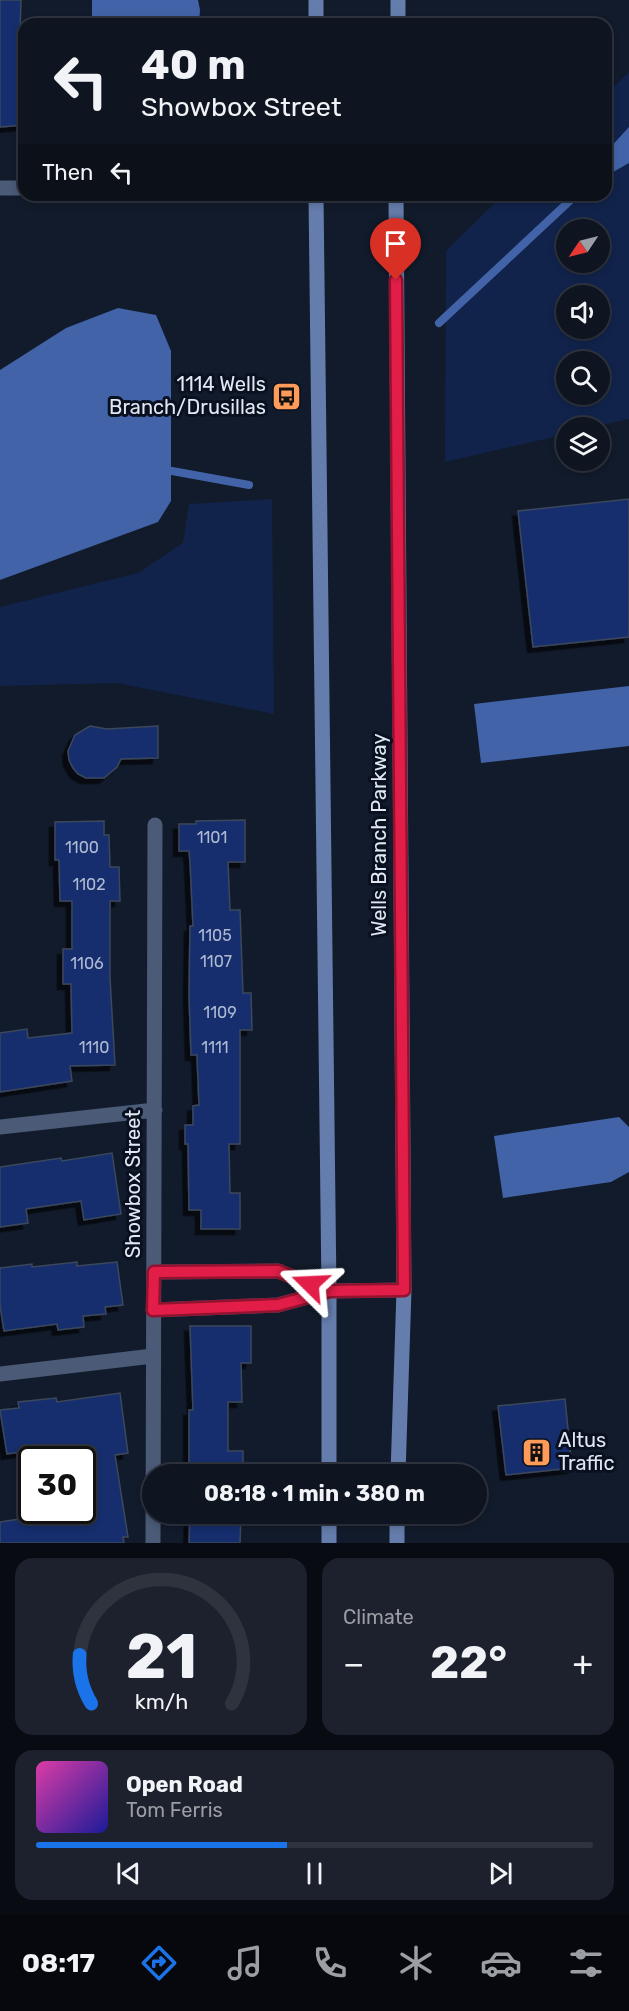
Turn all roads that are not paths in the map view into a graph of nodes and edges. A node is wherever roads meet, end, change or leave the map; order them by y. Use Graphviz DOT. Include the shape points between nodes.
graph roads {
  1 [pos="316,0"];
  2 [pos="398,0"];
  3 [pos="316,18"];
  4 [pos="398,18"];
  5 [pos="0,188"];
  6 [pos="18,188"];
  7 [pos="316,201"];
  8 [pos="396,201"];
  9 [pos="155,825"];
  10 [pos="155,1110"];
  11 [pos="0,1127"];
  12 [pos="154,1272"];
  13 [pos="404,1290"];
  14 [pos="330,1291"];
  15 [pos="153,1310"];
  16 [pos="153,1356"];
  17 [pos="0,1374"];
  18 [pos="329,1464"];
  19 [pos="398,1464"];
  20 [pos="329,1524"];
  21 [pos="397,1524"];
  22 [pos="153,1543"];
  23 [pos="329,1543"];
  24 [pos="397,1543"];
  1 -- 3 [label="main road"];
  2 -- 4 [label="main road"];
  5 -- 6 [label="street"];
  7 -- 14 [label="main road"];
  8 -- 13 [label="main road, Wells Branch Parkway"];
  9 -- 10 [label="street, Showbox Street"];
  10 -- 11 [label="street"];
  10 -- 12 [label="street, Showbox Street"];
  12 -- 14 [label="street" via="278,1271"];
  12 -- 15 [label="street, Showbox Street"];
  13 -- 14 [label="street"];
  13 -- 19 [label="main road, Wells Branch Parkway"];
  14 -- 15 [label="street" via="278,1305"];
  14 -- 18 [label="main road"];
  15 -- 16 [label="street, Showbox Street"];
  16 -- 17 [label="street"];
  16 -- 22 [label="street, Showbox Street"];
  20 -- 23 [label="main road"];
  21 -- 24 [label="main road"];
}
